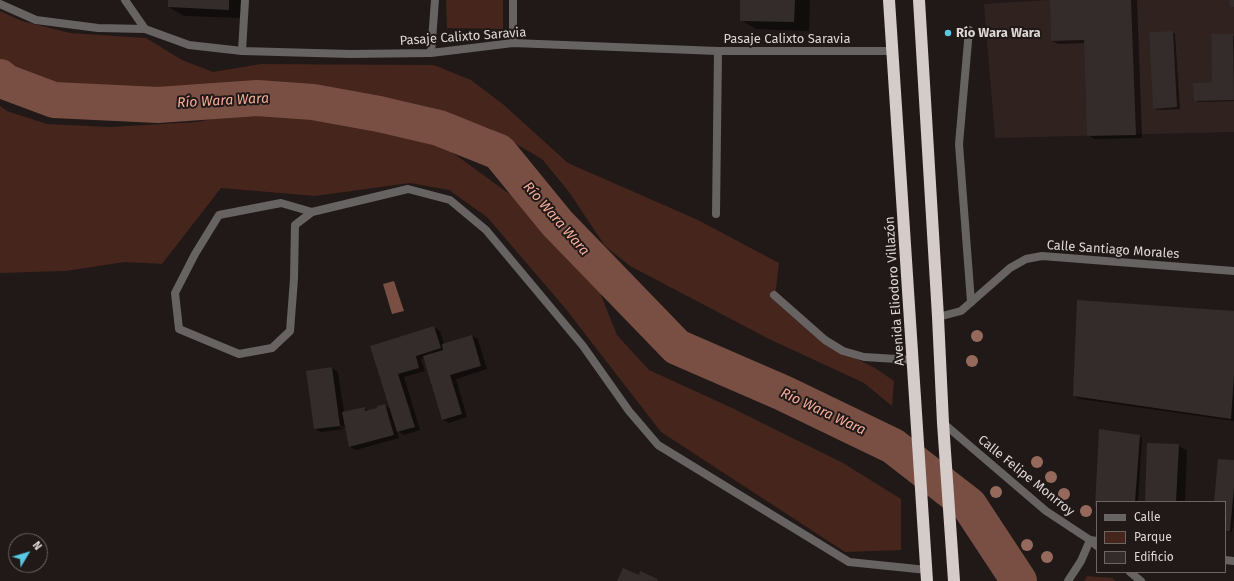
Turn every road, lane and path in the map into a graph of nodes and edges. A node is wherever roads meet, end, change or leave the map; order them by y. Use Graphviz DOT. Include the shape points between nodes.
graph roads {
  1 [pos="125,0"];
  2 [pos="245,0"];
  3 [pos="435,0"];
  4 [pos="513,0"];
  5 [pos="889,0"];
  6 [pos="919,0"];
  7 [pos="0,4"];
  8 [pos="145,29"];
  9 [pos="969,30"];
  10 [pos="513,44"];
  11 [pos="892,50"];
  12 [pos="242,51"];
  13 [pos="718,51"];
  14 [pos="431,52"];
  15 [pos="312,212"];
  16 [pos="716,214"];
  17 [pos="1234,271"];
  18 [pos="774,295"];
  19 [pos="971,302"];
  20 [pos="938,317"];
  21 [pos="914,360"];
  22 [pos="943,423"];
  23 [pos="1093,541"];
  24 [pos="1131,573"];
  25 [pos="927,576"];
  26 [pos="954,581"];
  27 [pos="1068,581"];
  28 [pos="1141,581"];
  1 -- 8 [label="street"];
  2 -- 12 [label="street"];
  3 -- 14 [label="street"];
  4 -- 10 [label="street"];
  5 -- 11 [label="highway, Avenida Eliodoro Villazón"];
  6 -- 20 [label="highway"];
  7 -- 8 [label="street, Pasaje Calixto Saravia" via="36,20 98,28"];
  8 -- 12 [label="street, Pasaje Calixto Saravia" via="189,44"];
  9 -- 19 [label="street" via="960,144"];
  10 -- 13 [label="street, Pasaje Calixto Saravia"];
  10 -- 14 [label="street, Pasaje Calixto Saravia"];
  11 -- 13 [label="street, Pasaje Calixto Saravia"];
  11 -- 21 [label="highway, Avenida Eliodoro Villazón"];
  12 -- 14 [label="street, Pasaje Calixto Saravia" via="350,54"];
  13 -- 16 [label="street"];
  15 -- 15 [label="street" via="295,225 290,331 272,348 239,354 179,329 175,293 219,215 281,203"];
  15 -- 25 [label="street" via="408,189 450,200 486,230 583,346 629,411 658,445 849,562"];
  17 -- 19 [label="street, Calle Santiago Morales" via="1042,256 1026,259 1010,268"];
  18 -- 21 [label="street" via="825,340 843,351 864,357"];
  19 -- 20 [label="street, Calle Santiago Morales" via="961,310"];
  20 -- 22 [label="highway"];
  21 -- 25 [label="highway, Avenida Eliodoro Villazón"];
  22 -- 23 [label="street, Calle Felipe Monrroy" via="1046,511"];
  22 -- 26 [label="highway"];
  23 -- 27 [label="street"];
  24 -- 28 [label="street"];
}
